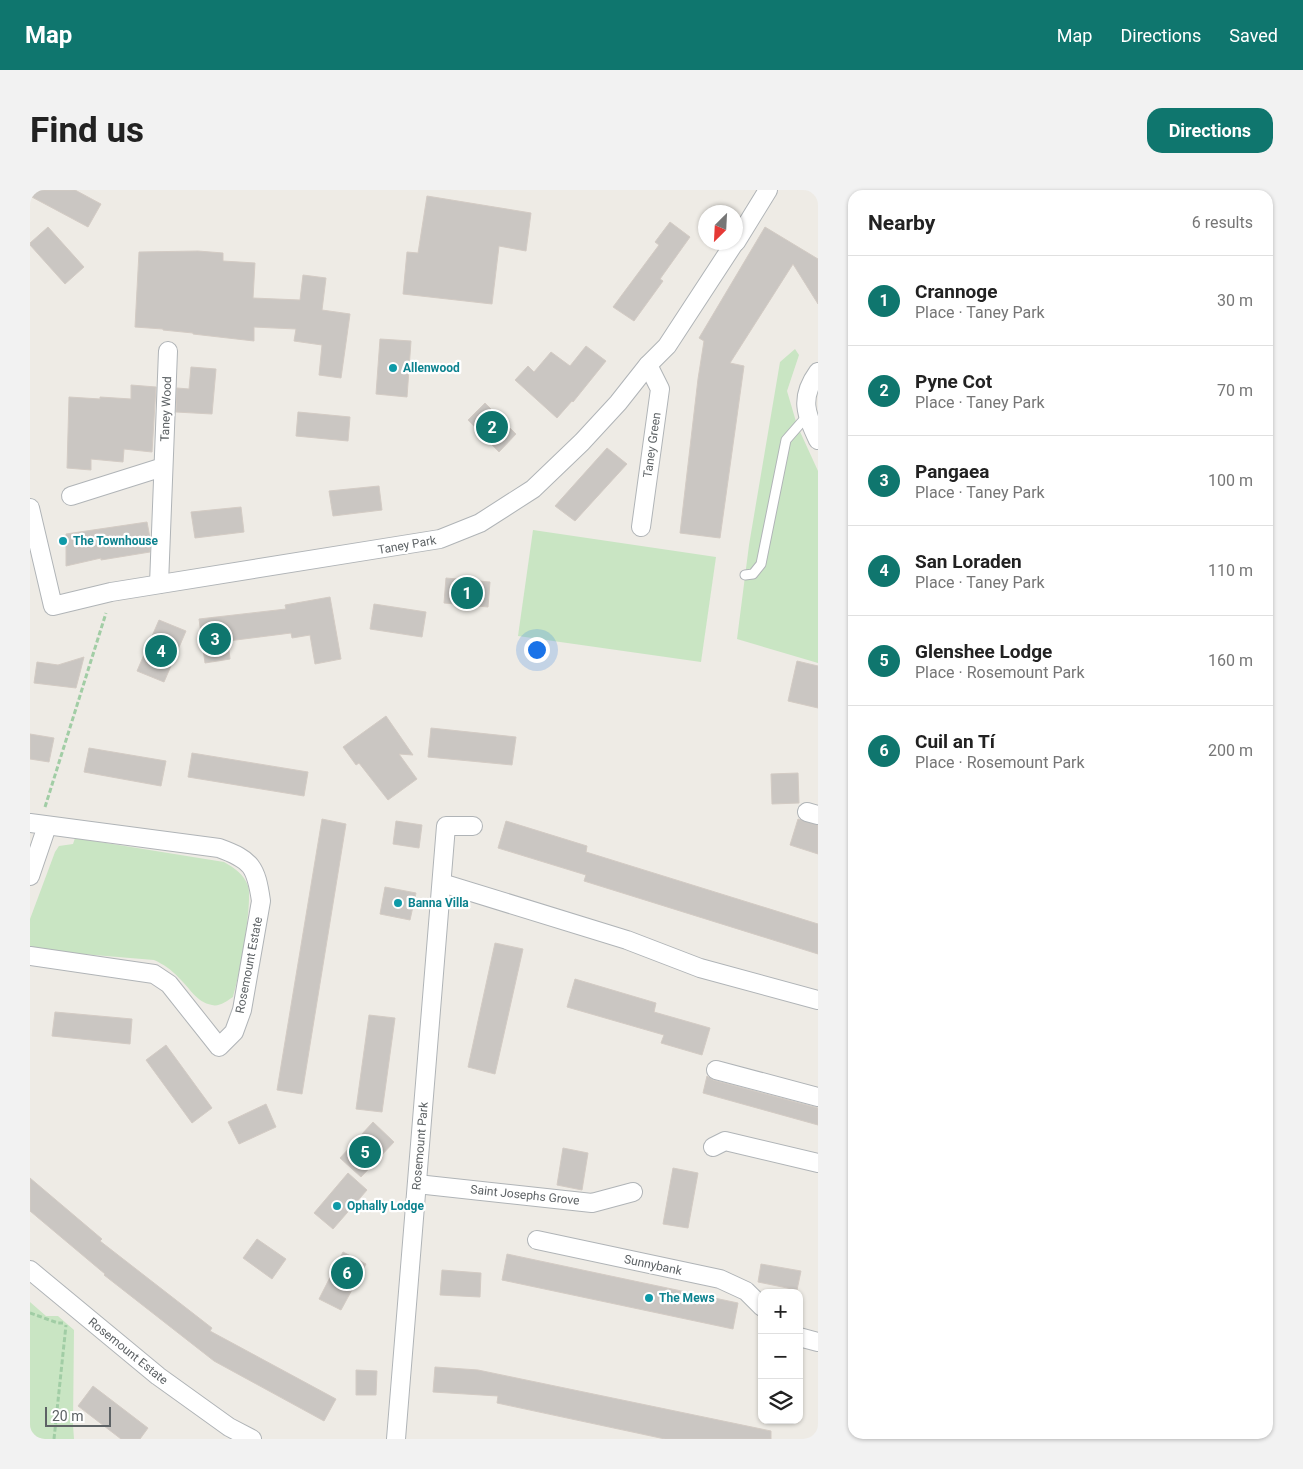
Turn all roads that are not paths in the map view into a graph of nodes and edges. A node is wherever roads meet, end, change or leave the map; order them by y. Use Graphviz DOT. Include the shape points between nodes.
graph roads {
  1 [pos="768,190"];
  2 [pos="743,229"];
  3 [pos="730,250"];
  4 [pos="168,351"];
  5 [pos="648,365"];
  6 [pos="818,372"];
  7 [pos="807,416"];
  8 [pos="818,440"];
  9 [pos="164,468"];
  10 [pos="71,496"];
  11 [pos="30,508"];
  12 [pos="641,527"];
  13 [pos="745,575"];
  14 [pos="159,584"];
  15 [pos="39,824"];
  16 [pos="473,826"];
  17 [pos="30,876"];
  18 [pos="442,883"];
  19 [pos="30,956"];
  20 [pos="818,1000"];
  21 [pos="716,1070"];
  22 [pos="818,1097"];
  23 [pos="713,1147"];
  24 [pos="818,1162"];
  25 [pos="417,1184"];
  26 [pos="632,1192"];
  27 [pos="537,1240"];
  28 [pos="30,1270"];
  29 [pos="758,1303"];
  30 [pos="803,1338"];
  31 [pos="818,1342"];
  32 [pos="227,1433"];
  33 [pos="252,1439"];
  34 [pos="396,1439"];
  1 -- 2 [label="street, Taney Park"];
  3 -- 5 [label="street, Taney Park" via="667,346"];
  4 -- 9 [label="street, Taney Wood"];
  5 -- 12 [label="street, Taney Green" via="660,389"];
  5 -- 14 [label="street, Taney Park" via="582,442 533,489 480,523 440,539"];
  6 -- 7 [label="street" via="810,382"];
  7 -- 8 [label="street"];
  7 -- 13 [label="lane" via="786,440 761,564 753,574"];
  9 -- 10 [label="street"];
  9 -- 14 [label="street, Taney Wood"];
  11 -- 14 [label="street, Taney Park" via="53,606"];
  15 -- 17 [label="street"];
  15 -- 19 [label="street, Rosemount Estate" via="220,848 241,856 253,867 261,901 242,1010 234,1032 219,1047 169,984 154,974"];
  16 -- 18 [label="street, Rosemount Park" via="446,826"];
  18 -- 20 [label="street" via="627,940 700,968"];
  18 -- 25 [label="street, Rosemount Park"];
  21 -- 22 [label="street"];
  23 -- 24 [label="street" via="725,1141"];
  25 -- 26 [label="street, Saint Josephs Grove" via="592,1202"];
  25 -- 34 [label="street, Rosemount Park"];
  27 -- 29 [label="street, Sunnybank" via="720,1279 746,1291"];
  28 -- 32 [label="street, Rosemount Estate"];
  30 -- 31 [label="street"];
  32 -- 33 [label="street, Rosemount Estate"];
}
